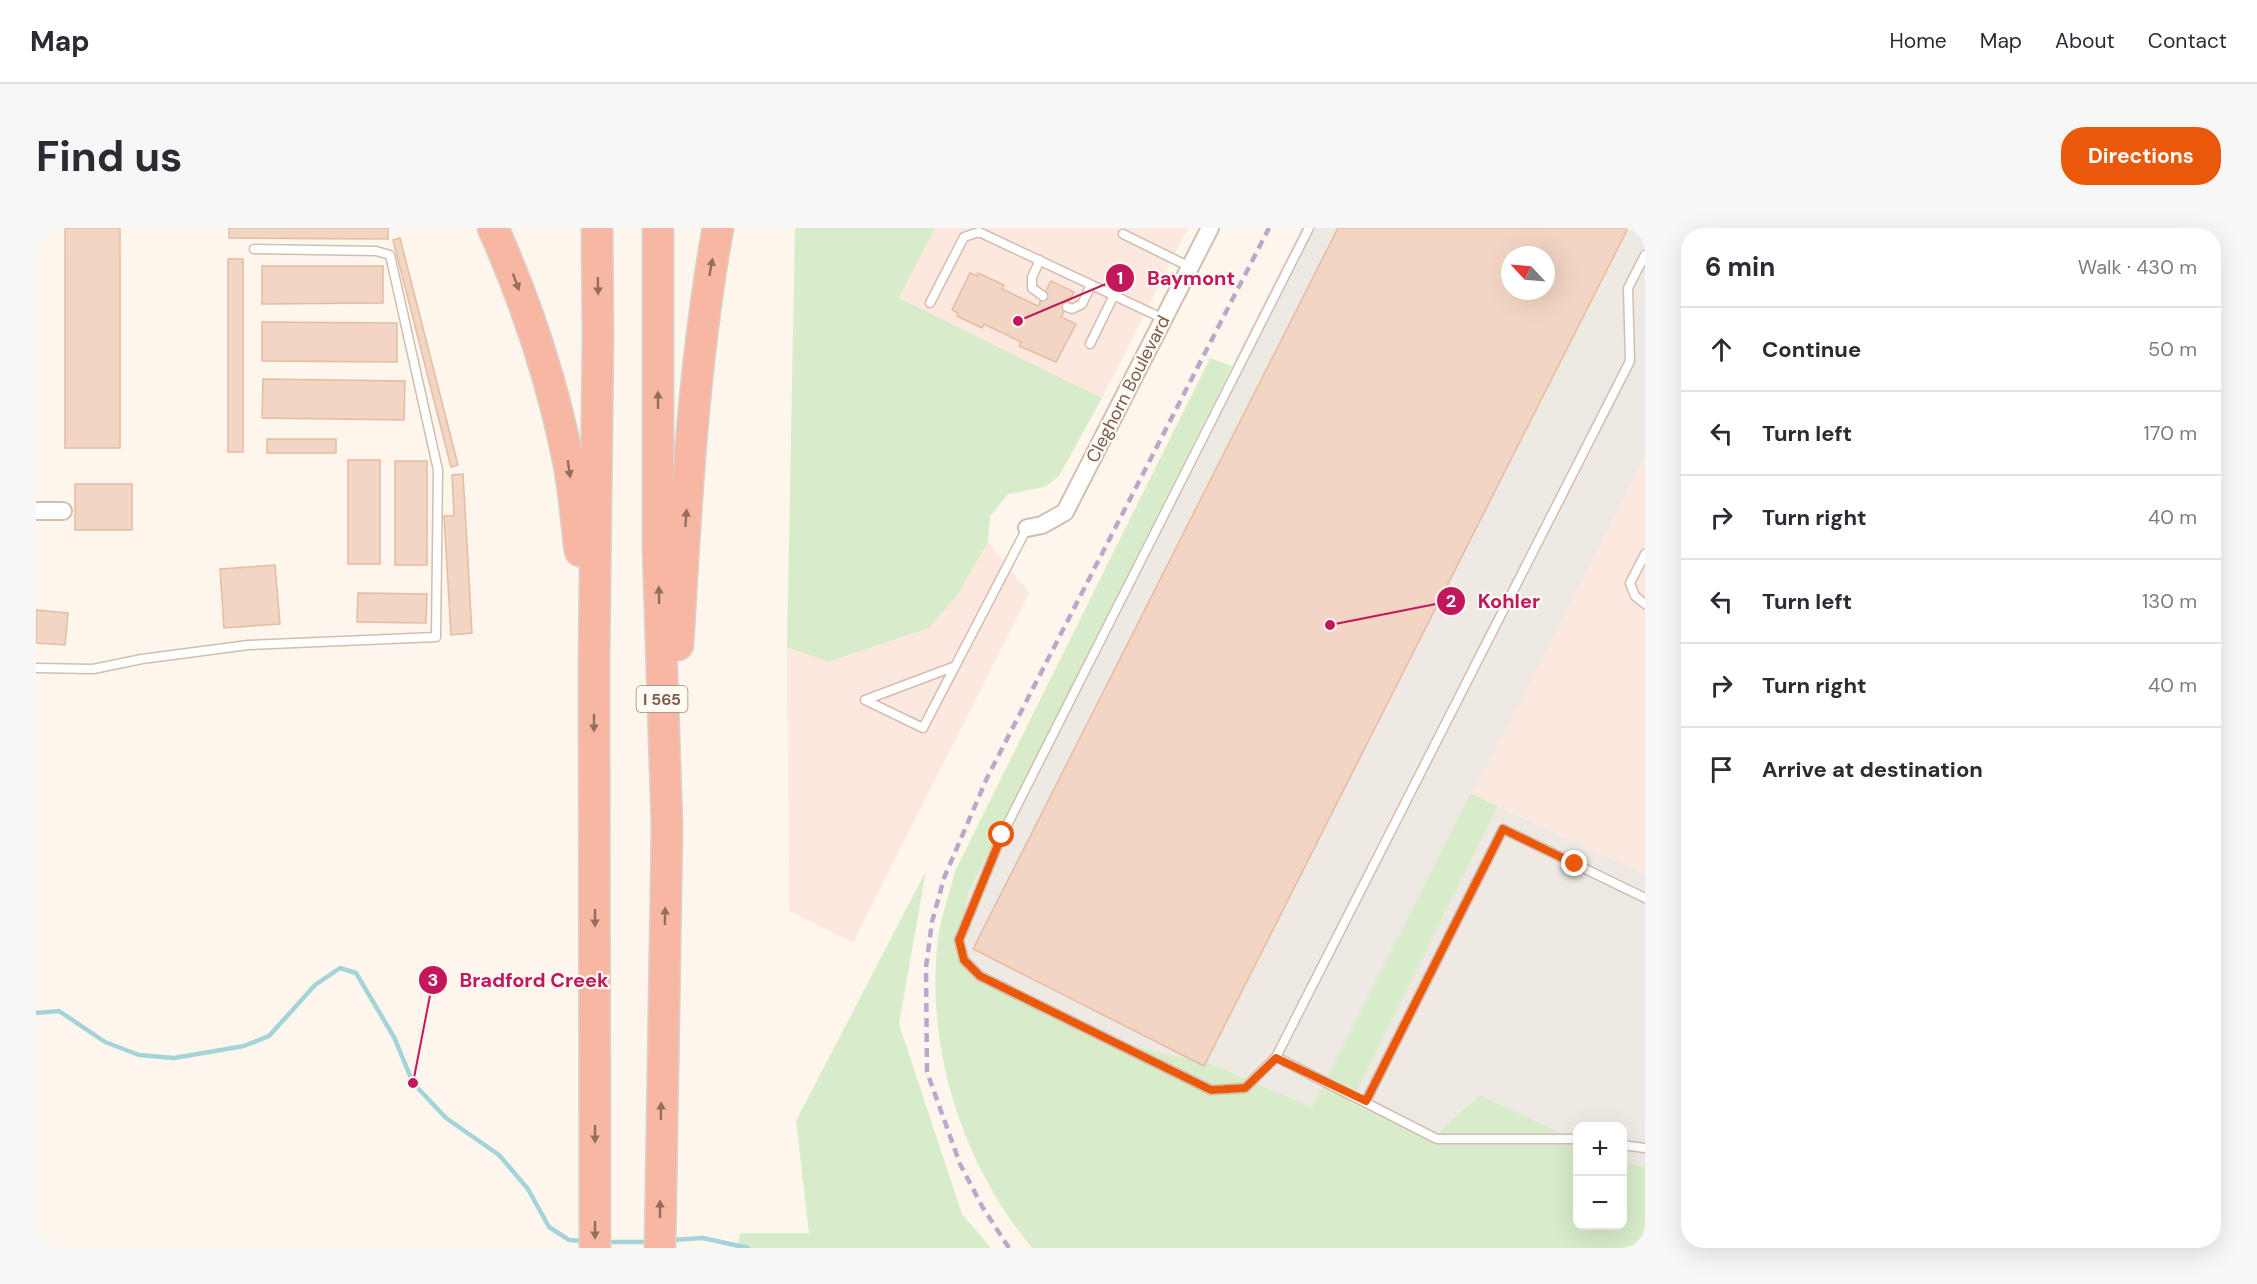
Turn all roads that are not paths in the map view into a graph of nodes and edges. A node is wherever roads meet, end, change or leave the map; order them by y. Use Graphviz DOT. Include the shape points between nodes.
graph roads {
  1 [pos="493,228"];
  2 [pos="597,228"];
  3 [pos="658,228"];
  4 [pos="718,228"];
  5 [pos="1210,228"];
  6 [pos="1309,228"];
  7 [pos="1123,234"];
  8 [pos="254,249"];
  9 [pos="1645,255"];
  10 [pos="1040,260"];
  11 [pos="1190,267"];
  12 [pos="1091,285"];
  13 [pos="1114,295"];
  14 [pos="1043,296"];
  15 [pos="930,303"];
  16 [pos="1066,308"];
  17 [pos="1164,319"];
  18 [pos="1090,344"];
  19 [pos="36,511"];
  20 [pos="63,511"];
  21 [pos="1027,528"];
  22 [pos="1645,554"];
  23 [pos="1645,604"];
  24 [pos="594,664"];
  25 [pos="953,667"];
  26 [pos="36,668"];
  27 [pos="667,828"];
  28 [pos="1645,898"];
  29 [pos="1276,1058"];
  30 [pos="1366,1101"];
  31 [pos="1573,1139"];
  32 [pos="1627,1146"];
  33 [pos="1645,1149"];
  34 [pos="595,1248"];
  35 [pos="660,1248"];
  1 -- 24 [label="highway, one-way" via="548,376 569,461"];
  2 -- 24 [label="highway, one-way"];
  27 -- 3 [label="highway, I 565, one-way" via="658,559"];
  27 -- 4 [label="highway, one-way" via="695,392"];
  5 -- 11 [label="street, Cleghorn Boulevard"];
  6 -- 29 [label="lane" via="1002,835 959,940 964,960 980,976 1211,1090 1245,1088"];
  7 -- 11 [label="lane"];
  8 -- 26 [label="lane" via="376,251 390,255 438,470 436,637 248,645 93,669"];
  9 -- 29 [label="lane" via="1628,288 1630,362"];
  10 -- 12 [label="lane"];
  10 -- 14 [label="lane" via="1032,277 1032,288"];
  10 -- 15 [label="lane" via="979,232 964,237"];
  11 -- 17 [label="street, Cleghorn Boulevard"];
  12 -- 13 [label="lane"];
  12 -- 16 [label="lane" via="1082,304"];
  13 -- 17 [label="lane"];
  13 -- 18 [label="lane"];
  17 -- 21 [label="street, Cleghorn Boulevard" via="1065,512 1049,522"];
  19 -- 20 [label="street"];
  21 -- 25 [label="lane"];
  22 -- 23 [label="lane" via="1630,583 1635,596"];
  24 -- 34 [label="highway, one-way"];
  25 -- 25 [label="lane" via="876,696 865,700 924,728"];
  35 -- 27 [label="highway, I 565, one-way"];
  28 -- 30 [label="lane" via="1503,829"];
  29 -- 30 [label="lane"];
  30 -- 31 [label="lane" via="1437,1139"];
  32 -- 33 [label="lane"];
}
